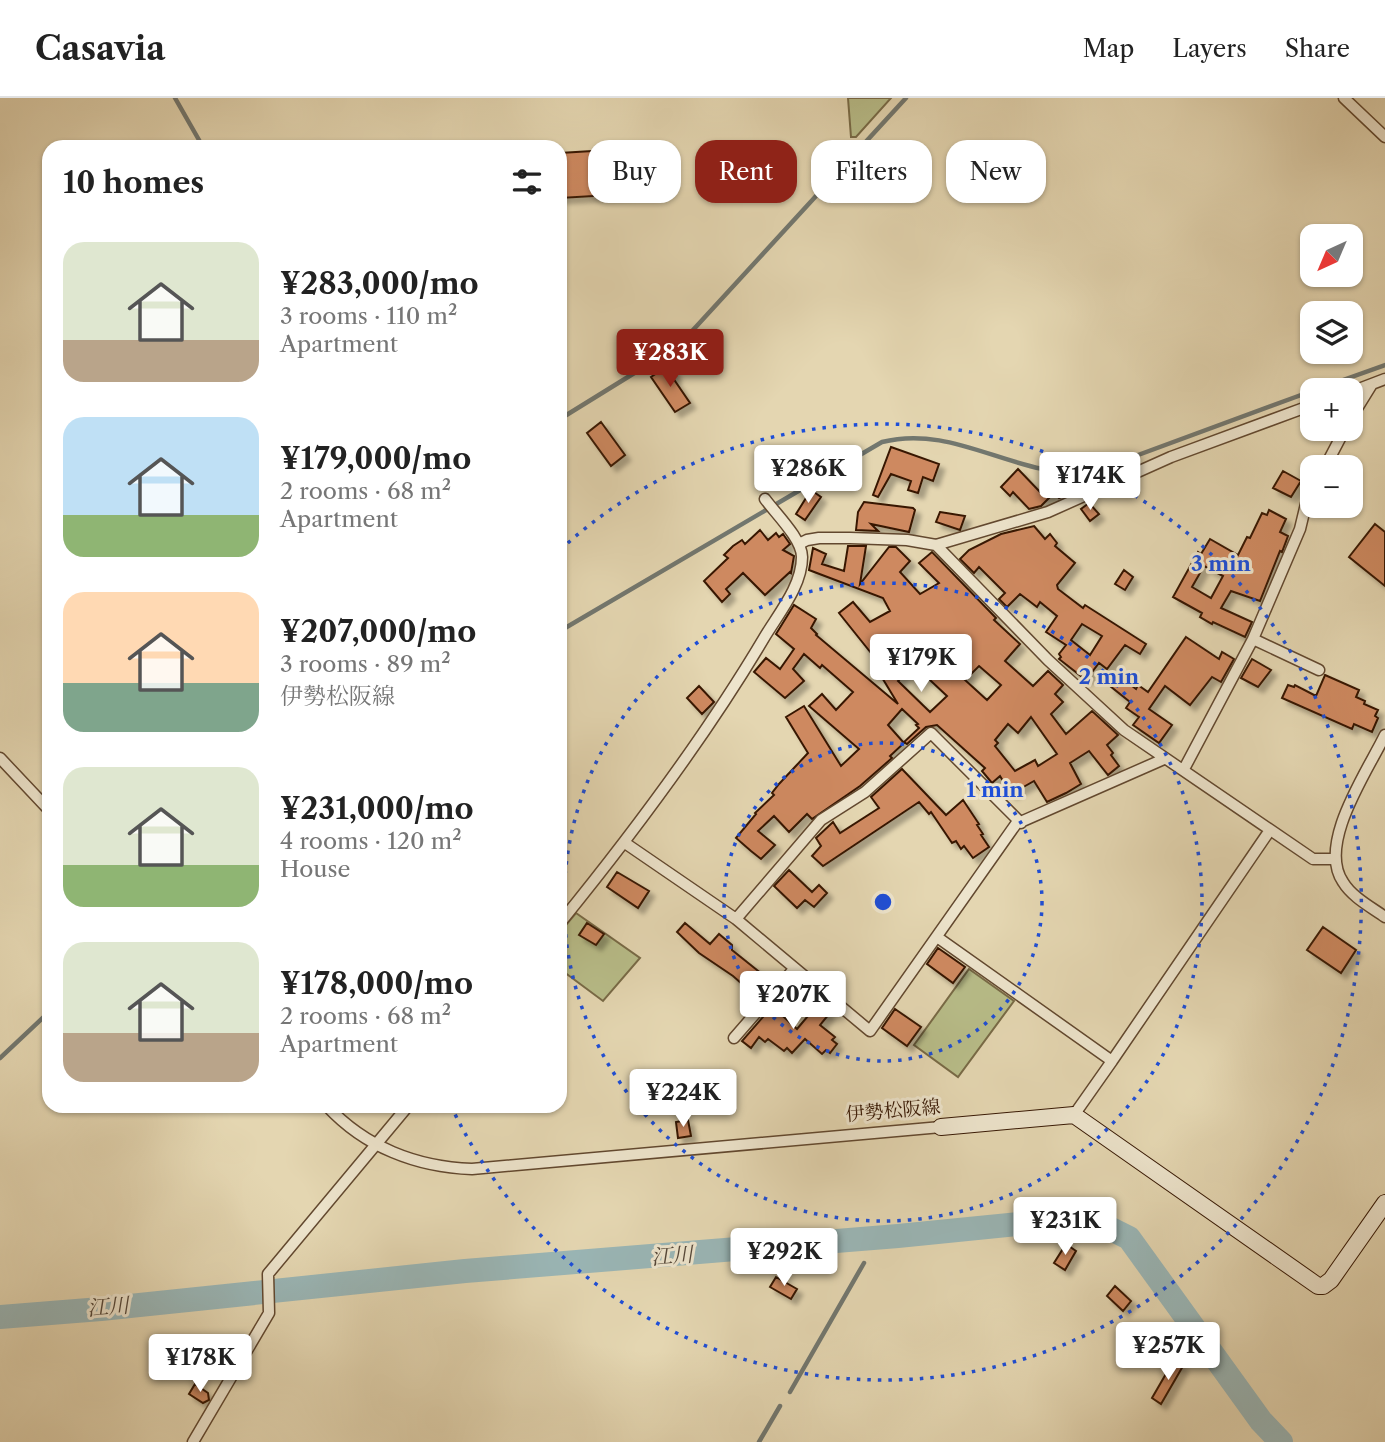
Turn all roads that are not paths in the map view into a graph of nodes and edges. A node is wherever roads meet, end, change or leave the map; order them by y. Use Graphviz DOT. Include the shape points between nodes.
graph roads {
  1 [pos="1344,98"];
  2 [pos="1385,137"];
  3 [pos="1385,379"];
  4 [pos="1372,384"];
  5 [pos="1363,387"];
  6 [pos="1363,399"];
  7 [pos="1300,409"];
  8 [pos="769,504"];
  9 [pos="1303,518"];
  10 [pos="800,544"];
  11 [pos="936,545"];
  12 [pos="1253,639"];
  13 [pos="1319,670"];
  14 [pos="1385,736"];
  15 [pos="0,758"];
  16 [pos="1164,759"];
  17 [pos="1184,769"];
  18 [pos="42,803"];
  19 [pos="1021,823"];
  20 [pos="1270,830"];
  21 [pos="625,843"];
  22 [pos="1335,859"];
  23 [pos="567,914"];
  24 [pos="1385,917"];
  25 [pos="736,919"];
  26 [pos="937,937"];
  27 [pos="794,969"];
  28 [pos="734,1038"];
  29 [pos="1112,1061"];
  30 [pos="334,1113"];
  31 [pos="402,1113"];
  32 [pos="1074,1115"];
  33 [pos="941,1127"];
  34 [pos="375,1145"];
  35 [pos="1385,1203"];
  36 [pos="193,1442"];
  1 -- 2 [label="street"];
  3 -- 4 [label="street"];
  4 -- 5 [label="street"];
  4 -- 6 [label="street"];
  7 -- 11 [label="street" via="1171,457 1036,516"];
  8 -- 10 [label="street"];
  9 -- 12 [label="street"];
  10 -- 11 [label="street" via="819,538 850,538"];
  10 -- 21 [label="street" via="796,584 740,679"];
  11 -- 16 [label="street" via="1048,660 1124,730"];
  12 -- 13 [label="street"];
  12 -- 17 [label="street"];
  14 -- 22 [label="street" via="1338,830"];
  15 -- 18 [label="street"];
  16 -- 17 [label="street"];
  16 -- 19 [label="street"];
  17 -- 20 [label="street"];
  19 -- 25 [label="street" via="931,733 865,792 821,820"];
  19 -- 26 [label="street"];
  20 -- 22 [label="street" via="1313,859"];
  20 -- 29 [label="street"];
  21 -- 23 [label="street"];
  21 -- 25 [label="street"];
  22 -- 24 [label="street" via="1350,891"];
  25 -- 27 [label="street"];
  26 -- 27 [label="street" via="870,1031"];
  26 -- 29 [label="street"];
  27 -- 28 [label="street"];
  29 -- 32 [label="street"];
  30 -- 34 [label="street, 伊勢松阪線"];
  31 -- 34 [label="street"];
  32 -- 33 [label="street, 伊勢松阪線"];
  32 -- 35 [label="street" via="1318,1286 1331,1280"];
  33 -- 34 [label="street, 伊勢松阪線" via="472,1169 425,1163"];
  34 -- 36 [label="street" via="268,1274 269,1313"];
}
